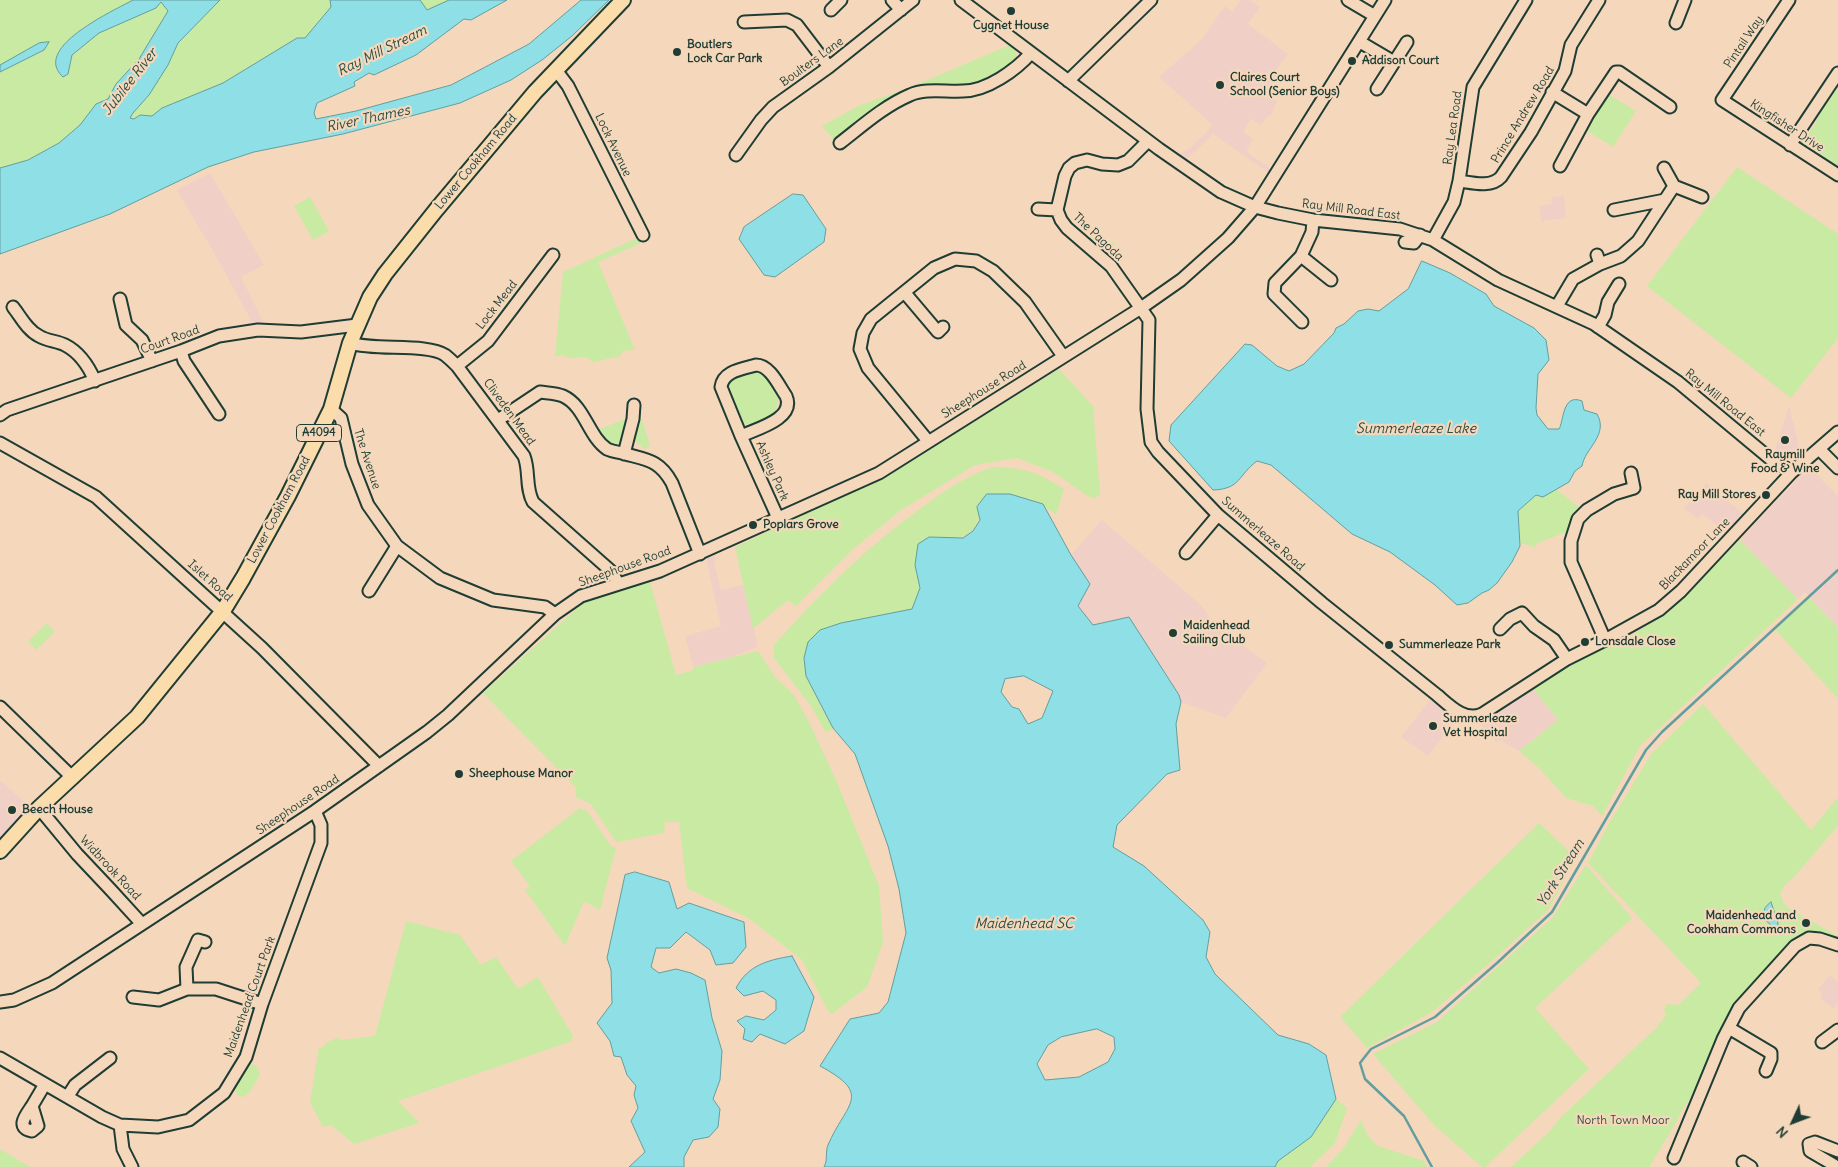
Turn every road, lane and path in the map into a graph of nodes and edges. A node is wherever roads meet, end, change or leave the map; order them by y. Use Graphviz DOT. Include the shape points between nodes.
graph roads {
  1 [pos="623,0"];
  2 [pos="841,0"];
  3 [pos="892,0"];
  4 [pos="913,0"];
  5 [pos="961,0"];
  6 [pos="1151,0"];
  7 [pos="1348,0"];
  8 [pos="1385,0"];
  9 [pos="1526,0"];
  10 [pos="1599,0"];
  11 [pos="1685,0"];
  12 [pos="1789,0"];
  13 [pos="831,10"];
  14 [pos="902,10"];
  15 [pos="1375,16"];
  16 [pos="744,22"];
  17 [pos="1675,22"];
  18 [pos="1360,42"];
  19 [pos="1407,42"];
  20 [pos="1031,53"];
  21 [pos="1394,62"];
  22 [pos="830,67"];
  23 [pos="556,70"];
  24 [pos="1838,73"];
  25 [pos="1068,81"];
  26 [pos="1377,89"];
  27 [pos="1552,92"];
  28 [pos="1722,100"];
  29 [pos="1670,107"];
  30 [pos="1588,114"];
  31 [pos="1148,141"];
  32 [pos="840,143"];
  33 [pos="1790,145"];
  34 [pos="736,155"];
  35 [pos="1560,166"];
  36 [pos="1664,168"];
  37 [pos="1838,175"];
  38 [pos="1459,182"];
  39 [pos="1674,186"];
  40 [pos="1702,197"];
  41 [pos="1665,200"];
  42 [pos="1255,207"];
  43 [pos="1038,209"];
  44 [pos="1057,210"];
  45 [pos="1614,210"];
  46 [pos="1314,220"];
  47 [pos="643,235"];
  48 [pos="1420,235"];
  49 [pos="1433,240"];
  50 [pos="1405,242"];
  51 [pos="553,255"];
  52 [pos="1301,256"];
  53 [pos="1331,280"];
  54 [pos="1619,284"];
  55 [pos="905,292"];
  56 [pos="120,299"];
  57 [pos="1557,306"];
  58 [pos="13,307"];
  59 [pos="1142,308"];
  60 [pos="1302,322"];
  61 [pos="357,326"];
  62 [pos="1598,327"];
  63 [pos="941,332"];
  64 [pos="350,344"];
  65 [pos="181,351"];
  66 [pos="1063,356"];
  67 [pos="152,361"];
  68 [pos="457,366"];
  69 [pos="95,381"];
  70 [pos="634,405"];
  71 [pos="218,407"];
  72 [pos="331,409"];
  73 [pos="0,415"];
  74 [pos="498,420"];
  75 [pos="1838,432"];
  76 [pos="741,436"];
  77 [pos="928,440"];
  78 [pos="0,443"];
  79 [pos="1819,449"];
  80 [pos="624,454"];
  81 [pos="1838,468"];
  82 [pos="1792,472"];
  83 [pos="1632,473"];
  84 [pos="1634,488"];
  85 [pos="1646,488"];
  86 [pos="1218,514"];
  87 [pos="778,518"];
  88 [pos="397,546"];
  89 [pos="1186,553"];
  90 [pos="700,554"];
  91 [pos="618,583"];
  92 [pos="368,591"];
  93 [pos="223,611"];
  94 [pos="555,614"];
  95 [pos="1500,629"];
  96 [pos="1605,640"];
  97 [pos="1567,660"];
  98 [pos="0,707"];
  99 [pos="1476,717"];
  100 [pos="379,766"];
  101 [pos="73,778"];
  102 [pos="39,808"];
  103 [pos="315,812"];
  104 [pos="0,850"];
  105 [pos="142,924"];
  106 [pos="201,938"];
  107 [pos="1838,945"];
  108 [pos="187,989"];
  109 [pos="133,997"];
  110 [pos="0,1002"];
  111 [pos="262,1004"];
  112 [pos="1729,1028"];
  113 [pos="1838,1030"];
  114 [pos="1822,1043"];
  115 [pos="0,1058"];
  116 [pos="111,1058"];
  117 [pos="1766,1071"];
  118 [pos="45,1084"];
  119 [pos="68,1096"];
  120 [pos="32,1106"];
  121 [pos="120,1125"];
  122 [pos="1838,1151"];
  123 [pos="1674,1158"];
  124 [pos="1835,1163"];
  125 [pos="132,1167"];
  1 -- 23 [label="main road, Lower Cookham Road / A4094"];
  2 -- 13 [label="street"];
  3 -- 14 [label="street"];
  4 -- 14 [label="street, Boulters Lane"];
  5 -- 20 [label="street, Ray Mill Road East"];
  6 -- 25 [label="street"];
  7 -- 15 [label="street"];
  8 -- 15 [label="street, Sheephouse Road"];
  9 -- 38 [label="street, Ray Lea Road" via="1473,87"];
  10 -- 27 [label="street, Prince Andrew Road" via="1571,45 1565,71"];
  11 -- 17 [label="street"];
  12 -- 28 [label="street, Pintail Way"];
  14 -- 22 [label="street, Boulters Lane"];
  15 -- 18 [label="street, Sheephouse Road"];
  16 -- 22 [label="street" via="787,20 797,25"];
  18 -- 21 [label="street"];
  18 -- 42 [label="street, Sheephouse Road"];
  19 -- 21 [label="street"];
  20 -- 25 [label="street, Ray Mill Road East"];
  20 -- 32 [label="street" via="986,87 966,92 911,94 886,108 853,140"];
  21 -- 26 [label="street"];
  22 -- 34 [label="street, Boulters Lane" via="773,107"];
  23 -- 47 [label="street, Lock Avenue" via="568,86"];
  23 -- 61 [label="main road, Lower Cookham Road / A4094" via="534,92 385,274"];
  24 -- 33 [label="street"];
  25 -- 31 [label="street, Ray Mill Road East"];
  27 -- 30 [label="street"];
  27 -- 38 [label="street, Prince Andrew Road" via="1531,132 1497,182"];
  28 -- 33 [label="street, Kingfisher Drive"];
  29 -- 30 [label="street" via="1619,72 1614,74"];
  30 -- 35 [label="street"];
  31 -- 42 [label="street, Ray Mill Road East" via="1221,192"];
  31 -- 44 [label="street, The Pagoda" via="1128,161 1118,165 1086,160 1075,163 1069,168"];
  33 -- 37 [label="street, Kingfisher Drive"];
  36 -- 39 [label="street"];
  38 -- 49 [label="street, Ray Lea Road" via="1454,202"];
  39 -- 40 [label="street"];
  39 -- 41 [label="street"];
  41 -- 45 [label="street"];
  41 -- 57 [label="street" via="1638,241 1621,256 1599,259 1573,279"];
  42 -- 46 [label="street, Ray Mill Road East"];
  42 -- 59 [label="street, Sheephouse Road" via="1228,238 1181,280"];
  43 -- 44 [label="street, The Pagoda"];
  44 -- 59 [label="street, The Pagoda" via="1066,228 1112,266"];
  46 -- 48 [label="street, Ray Mill Road East" via="1400,229"];
  46 -- 52 [label="street"];
  48 -- 49 [label="street, Ray Mill Road East"];
  48 -- 50 [label="street" via="1414,243"];
  49 -- 57 [label="street, Ray Mill Road East" via="1498,280"];
  51 -- 68 [label="street, Lock Mead" via="488,341"];
  52 -- 53 [label="street"];
  52 -- 60 [label="street" via="1275,283 1274,294"];
  54 -- 62 [label="street"];
  55 -- 63 [label="street"];
  55 -- 66 [label="street" via="934,268 955,259 976,261 993,271 1025,302"];
  55 -- 77 [label="street" via="871,319 860,349 868,368"];
  56 -- 67 [label="street" via="126,325 142,340"];
  57 -- 62 [label="street, Ray Mill Road East"];
  58 -- 69 [label="street" via="28,329 77,353"];
  59 -- 66 [label="street, Sheephouse Road"];
  59 -- 86 [label="street, Summerleaze Road" via="1149,320 1147,409 1151,442"];
  61 -- 64 [label="main road, Lower Cookham Road / A4094"];
  61 -- 65 [label="street, Court Road" via="301,332 258,330 219,336"];
  62 -- 82 [label="street, Ray Mill Road East" via="1678,382 1772,461"];
  64 -- 68 [label="street, Cliveden Mead" via="427,350 444,354"];
  64 -- 72 [label="main road, Lower Cookham Road / A4094"];
  65 -- 67 [label="street, Court Road"];
  65 -- 71 [label="street" via="184,361"];
  66 -- 77 [label="street, Sheephouse Road"];
  67 -- 69 [label="street, Court Road"];
  68 -- 74 [label="street, Cliveden Mead"];
  69 -- 73 [label="street, Court Road"];
  70 -- 80 [label="street"];
  72 -- 88 [label="street, The Avenue" via="341,418 352,464 368,505"];
  72 -- 93 [label="main road, Lower Cookham Road / A4094" via="288,496"];
  74 -- 80 [label="street" via="540,392 562,396 574,404 608,449"];
  74 -- 91 [label="street, Cliveden Mead" via="524,456 528,466 528,493 533,502 611,571"];
  75 -- 79 [label="street, Blackamoor Lane"];
  76 -- 76 [label="street, Ashley Park" via="721,384 724,377 732,372 760,365 770,372 786,396 787,408 780,418"];
  76 -- 87 [label="street, Ashley Park"];
  77 -- 87 [label="street, Sheephouse Road" via="879,473"];
  78 -- 93 [label="street, Islet Road" via="96,497"];
  79 -- 81 [label="street"];
  79 -- 82 [label="street, Blackamoor Lane"];
  80 -- 90 [label="street" via="652,461 667,474"];
  82 -- 96 [label="street, Blackamoor Lane" via="1681,591 1659,610"];
  83 -- 84 [label="street"];
  84 -- 85 [label="street"];
  84 -- 96 [label="street" via="1597,502 1578,519 1571,540 1570,562"];
  86 -- 89 [label="street"];
  86 -- 99 [label="street, Summerleaze Road" via="1455,710 1468,717"];
  87 -- 90 [label="street, Sheephouse Road"];
  88 -- 92 [label="street"];
  88 -- 94 [label="street, The Avenue" via="440,578 493,600 544,607"];
  90 -- 91 [label="street, Sheephouse Road" via="660,571"];
  91 -- 94 [label="street, Sheephouse Road" via="581,596"];
  93 -- 100 [label="street, Islet Road"];
  93 -- 101 [label="main road, Lower Cookham Road / A4094" via="137,718"];
  94 -- 100 [label="street, Sheephouse Road" via="448,714"];
  95 -- 97 [label="street" via="1522,612 1534,626 1554,640"];
  96 -- 97 [label="street, Blackamoor Lane"];
  97 -- 99 [label="street, Blackamoor Lane"];
  98 -- 101 [label="street"];
  100 -- 103 [label="street, Sheephouse Road"];
  101 -- 102 [label="main road, Lower Cookham Road / A4094"];
  102 -- 104 [label="main road, Lower Cookham Road / A4094"];
  102 -- 105 [label="street, Widbrook Road"];
  103 -- 105 [label="street, Sheephouse Road"];
  103 -- 111 [label="street, Maidenhead Court Park" via="321,825 321,843"];
  105 -- 110 [label="street, Sheephouse Road" via="52,983 14,1000"];
  106 -- 108 [label="street" via="186,967"];
  107 -- 112 [label="street" via="1820,938 1809,938 1795,946 1738,1008"];
  108 -- 109 [label="street" via="160,1000"];
  108 -- 111 [label="street" via="216,989"];
  111 -- 121 [label="street, Maidenhead Court Park" via="246,1057 224,1092 189,1120 158,1127"];
  112 -- 117 [label="street" via="1771,1052"];
  112 -- 123 [label="street"];
  113 -- 114 [label="street"];
  115 -- 118 [label="street, Maidenhead Court Park"];
  116 -- 119 [label="street" via="75,1086"];
  118 -- 119 [label="street, Maidenhead Court Park"];
  118 -- 120 [label="street"];
  119 -- 121 [label="street, Maidenhead Court Park"];
  121 -- 125 [label="street" via="123,1149"];
  122 -- 124 [label="street" via="1815,1142 1809,1144 1810,1151"];
}
